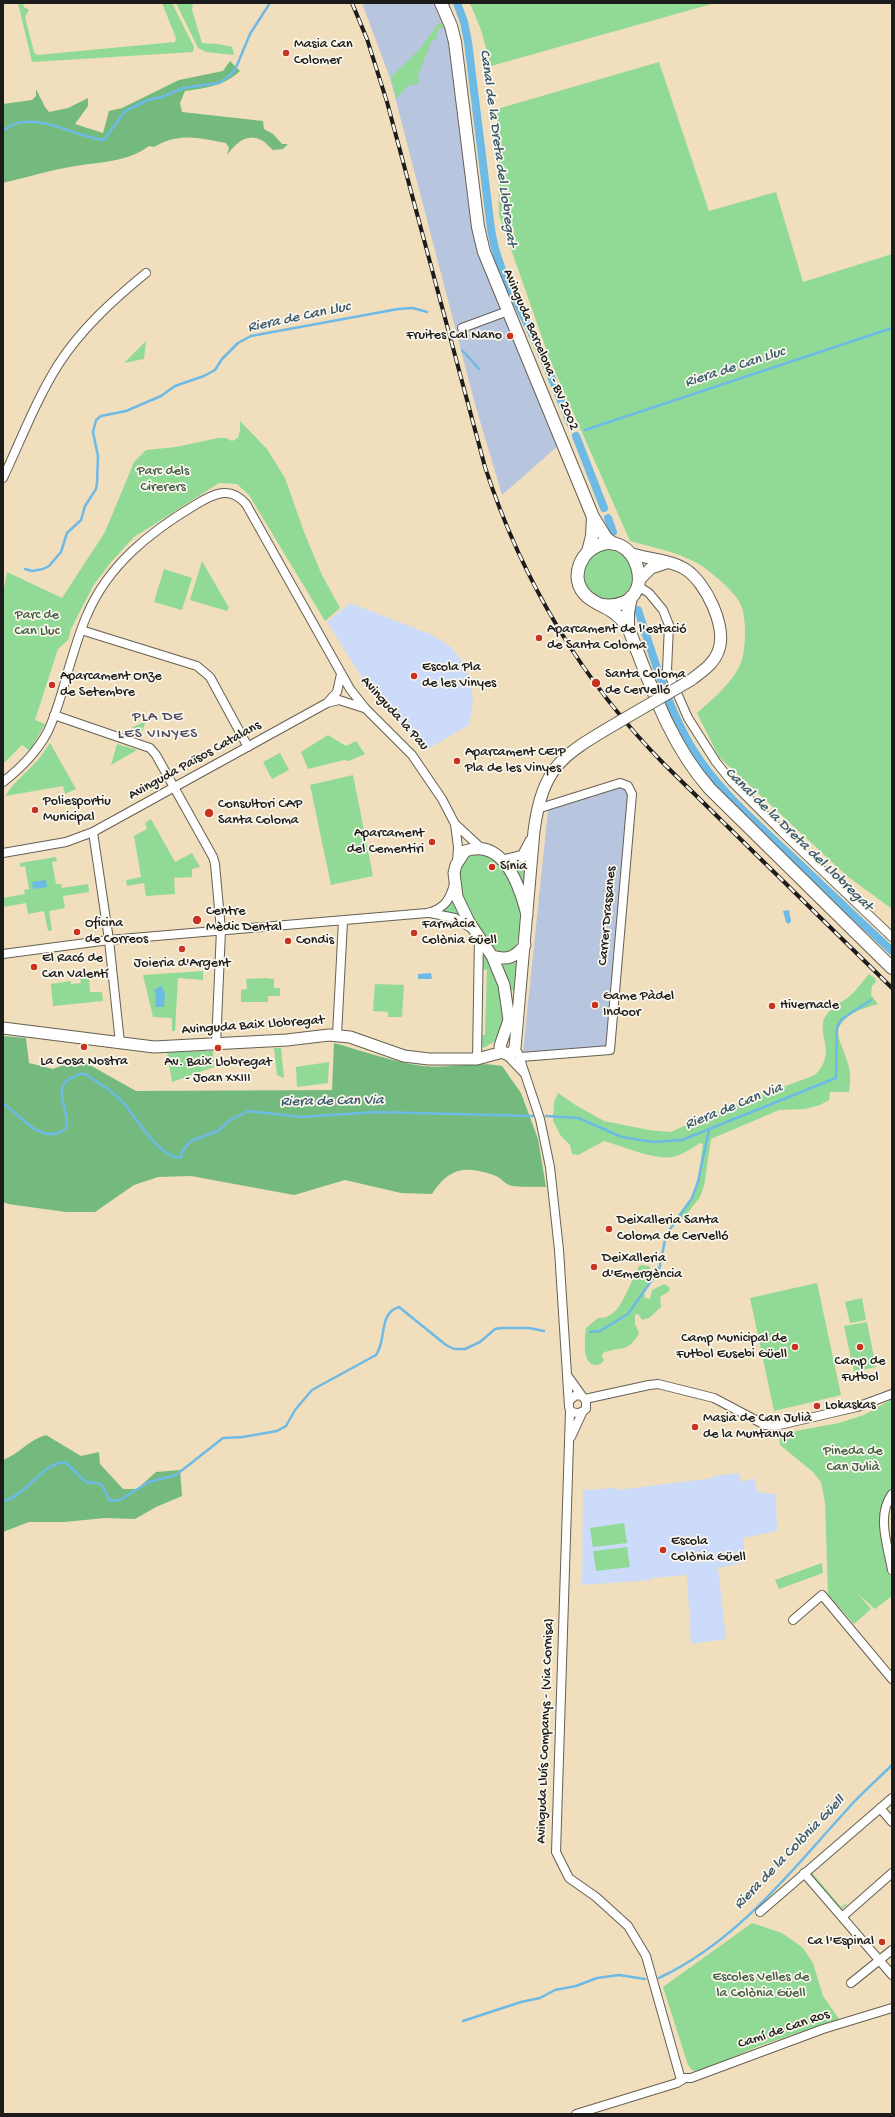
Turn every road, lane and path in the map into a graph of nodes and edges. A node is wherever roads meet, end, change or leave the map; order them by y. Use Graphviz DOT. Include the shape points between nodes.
graph roads {
  1 [pos="441,3"];
  2 [pos="146,273"];
  3 [pos="508,311"];
  4 [pos="462,328"];
  5 [pos="3,478"];
  6 [pos="593,518"];
  7 [pos="614,544"];
  8 [pos="588,552"];
  9 [pos="632,554"];
  10 [pos="667,562"];
  11 [pos="639,583"];
  12 [pos="631,596"];
  13 [pos="602,605"];
  14 [pos="628,627"];
  15 [pos="81,630"];
  16 [pos="341,674"];
  17 [pos="327,703"];
  18 [pos="365,708"];
  19 [pos="54,715"];
  20 [pos="248,747"];
  21 [pos="3,782"];
  22 [pos="174,788"];
  23 [pos="537,809"];
  24 [pos="455,824"];
  25 [pos="93,832"];
  26 [pos="534,833"];
  27 [pos="480,848"];
  28 [pos="3,853"];
  29 [pos="503,861"];
  30 [pos="456,865"];
  31 [pos="454,882"];
  32 [pos="427,913"];
  33 [pos="527,915"];
  34 [pos="343,921"];
  35 [pos="220,930"];
  36 [pos="479,935"];
  37 [pos="892,937"];
  38 [pos="110,940"];
  39 [pos="525,945"];
  40 [pos="3,954"];
  41 [pos="492,956"];
  42 [pos="892,968"];
  43 [pos="3,1027"];
  44 [pos="338,1035"];
  45 [pos="120,1043"];
  46 [pos="216,1045"];
  47 [pos="610,1050"];
  48 [pos="512,1051"];
  49 [pos="477,1059"];
  50 [pos="526,1077"];
  51 [pos="566,1374"];
  52 [pos="892,1394"];
  53 [pos="583,1398"];
  54 [pos="569,1401"];
  55 [pos="570,1411"];
  56 [pos="582,1413"];
  57 [pos="569,1441"];
  58 [pos="892,1494"];
  59 [pos="892,1570"];
  60 [pos="793,1620"];
  61 [pos="892,1679"];
  62 [pos="892,1798"];
  63 [pos="880,1808"];
  64 [pos="892,1822"];
  65 [pos="804,1873"];
  66 [pos="892,1873"];
  67 [pos="760,1912"];
  68 [pos="842,1916"];
  69 [pos="892,1950"];
  70 [pos="880,1961"];
  71 [pos="892,1975"];
  72 [pos="851,1983"];
  73 [pos="892,2008"];
  74 [pos="683,2078"];
  75 [pos="576,2114"];
  1 -- 3 [label="main road, Avinguda Barcelona - BV 2002" via="450,22 455,42 481,243"];
  2 -- 5 [label="street" via="90,323 67,352 46,385"];
  3 -- 4 [label="street"];
  3 -- 6 [label="main road, Avinguda Barcelona - BV 2002"];
  6 -- 7 [label="main road, Avinguda Barcelona - BV 2002" via="606,538"];
  6 -- 8 [label="main road"];
  7 -- 8 [label="main road" via="601,545"];
  7 -- 9 [label="main road"];
  8 -- 13 [label="main road" via="579,565 578,581 586,596"];
  9 -- 10 [label="street"];
  9 -- 11 [label="main road" via="639,567"];
  10 -- 11 [label="street" via="651,568"];
  10 -- 23 [label="street, bridge" via="685,569 696,579 710,602 720,624 721,640 716,657 707,668 691,680 582,744 558,763 548,778"];
  11 -- 12 [label="main road"];
  11 -- 37 [label="street" via="664,610 668,625 667,670 688,718 716,762 732,782 781,831"];
  12 -- 13 [label="main road" via="619,604"];
  12 -- 14 [label="main road"];
  13 -- 14 [label="main road" via="615,613"];
  14 -- 42 [label="main road" via="676,743 700,777"];
  15 -- 16 [label="street, Avinguda la Pau" via="96,596 132,550 202,501 220,492 231,493 246,504"];
  15 -- 19 [label="street"];
  15 -- 20 [label="street" via="198,666 210,676"];
  16 -- 17 [label="street, Avinguda Països Catalans" via="337,692"];
  16 -- 18 [label="street, Avinguda la Pau"];
  17 -- 18 [label="street, Avinguda Països Catalans" via="339,700"];
  17 -- 20 [label="street, Avinguda Països Catalans"];
  18 -- 24 [label="street, Avinguda la Pau" via="412,755 442,798"];
  19 -- 21 [label="street" via="47,732 27,762"];
  19 -- 22 [label="street" via="149,747"];
  20 -- 22 [label="street, Avinguda Països Catalans"];
  22 -- 25 [label="street, Avinguda Països Catalans"];
  22 -- 35 [label="street" via="213,857"];
  23 -- 26 [label="street"];
  23 -- 47 [label="street, Carrer Drassanes" via="620,783 628,786 632,794"];
  24 -- 27 [label="street, Avinguda la Pau"];
  24 -- 30 [label="street" via="458,847"];
  25 -- 28 [label="street, Avinguda Països Catalans" via="66,842"];
  25 -- 38 [label="street"];
  26 -- 29 [label="street" via="523,856"];
  26 -- 33 [label="street"];
  27 -- 29 [label="street, Avinguda la Pau"];
  27 -- 30 [label="street" via="465,851"];
  29 -- 33 [label="street" via="517,882"];
  30 -- 31 [label="street"];
  31 -- 32 [label="street" via="446,903 438,910"];
  31 -- 36 [label="street" via="461,908"];
  32 -- 34 [label="street"];
  32 -- 36 [label="street" via="455,918"];
  33 -- 39 [label="street"];
  34 -- 35 [label="street"];
  34 -- 44 [label="street"];
  35 -- 38 [label="street"];
  35 -- 46 [label="street"];
  36 -- 41 [label="street"];
  36 -- 49 [label="street"];
  38 -- 40 [label="street"];
  38 -- 45 [label="street"];
  39 -- 41 [label="street" via="510,958"];
  39 -- 48 [label="street"];
  41 -- 48 [label="street" via="504,985 509,1008 504,1040 510,1039"];
  43 -- 45 [label="street, Avinguda Baix Llobregat"];
  44 -- 46 [label="street, Avinguda Baix Llobregat"];
  44 -- 49 [label="street, Avinguda Baix Llobregat" via="404,1056"];
  45 -- 46 [label="street, Avinguda Baix Llobregat" via="154,1047"];
  47 -- 48 [label="street, Avinguda Baix Llobregat"];
  48 -- 49 [label="street, Avinguda Baix Llobregat"];
  48 -- 50 [label="street"];
  48 -- 50 [label="street"];
  50 -- 51 [label="street" via="540,1119 550,1167 559,1250"];
  51 -- 53 [label="street"];
  51 -- 54 [label="street"];
  52 -- 53 [label="street" via="857,1407 775,1426 765,1425 714,1398 658,1384"];
  53 -- 54 [label="street" via="576,1395"];
  53 -- 56 [label="street" via="587,1407"];
  54 -- 55 [label="street"];
  55 -- 56 [label="street"];
  55 -- 57 [label="street, Avinguda Lluís Companys - (Via Cornisa)"];
  56 -- 57 [label="street, Avinguda Lluís Companys - (Via Cornisa)"];
  57 -- 74 [label="street, Avinguda Lluís Companys - (Via Cornisa)" via="556,1852 569,1878 596,1897 628,1926 646,1956"];
  58 -- 59 [label="street" via="884,1515 884,1530"];
  60 -- 61 [label="street" via="822,1595"];
  62 -- 63 [label="street"];
  63 -- 64 [label="street"];
  63 -- 65 [label="street"];
  65 -- 67 [label="street"];
  65 -- 68 [label="street"];
  66 -- 68 [label="street"];
  68 -- 70 [label="street"];
  69 -- 70 [label="street"];
  70 -- 71 [label="street"];
  70 -- 72 [label="street"];
  73 -- 74 [label="street, Camí de Can Ros" via="824,2028 691,2078"];
  74 -- 75 [label="street, Camí de Can Ros" via="677,2083"];
}
